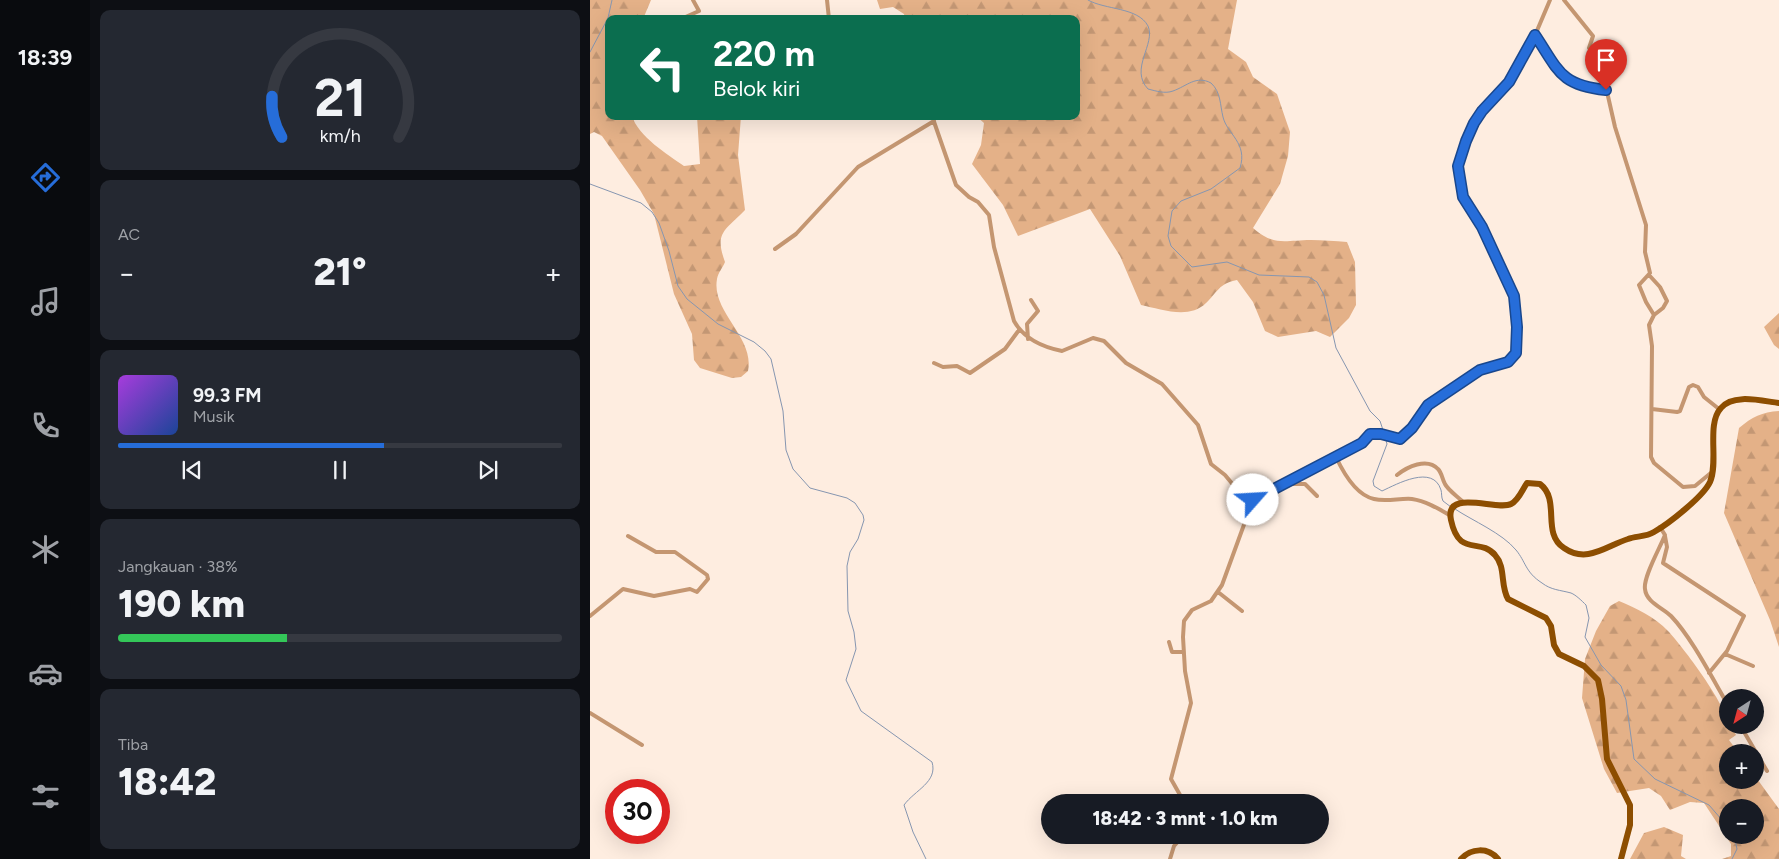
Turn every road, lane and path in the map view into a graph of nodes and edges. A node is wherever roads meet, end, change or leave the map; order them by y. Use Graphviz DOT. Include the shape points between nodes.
graph roads {
  1 [pos="693,0"];
  2 [pos="827,0"];
  3 [pos="1550,0"];
  4 [pos="1564,0"];
  5 [pos="693,15"];
  6 [pos="829,15"];
  7 [pos="1535,35"];
  8 [pos="1606,90"];
  9 [pos="934,121"];
  10 [pos="775,249"];
  11 [pos="1648,275"];
  12 [pos="1031,300"];
  13 [pos="1654,315"];
  14 [pos="1019,330"];
  15 [pos="1028,339"];
  16 [pos="934,364"];
  17 [pos="1779,403"];
  18 [pos="1652,409"];
  19 [pos="1719,409"];
  20 [pos="1336,457"];
  21 [pos="1712,472"];
  22 [pos="1397,475"];
  23 [pos="1287,484"];
  24 [pos="1317,496"];
  25 [pos="1253,500"];
  26 [pos="1462,501"];
  27 [pos="1451,516"];
  28 [pos="1660,527"];
  29 [pos="1665,535"];
  30 [pos="628,536"];
  31 [pos="1218,592"];
  32 [pos="1242,611"];
  33 [pos="590,616"];
  34 [pos="1169,642"];
  35 [pos="1184,652"];
  36 [pos="1725,654"];
  37 [pos="1752,666"];
  38 [pos="1709,673"];
  39 [pos="1719,690"];
  40 [pos="590,713"];
  41 [pos="1745,734"];
  42 [pos="642,745"];
  43 [pos="1767,771"];
  44 [pos="1179,794"];
  45 [pos="1176,844"];
  46 [pos="1170,859"];
  47 [pos="1461,859"];
  48 [pos="1498,859"];
  49 [pos="1620,859"];
  1 -- 5 [label="street" via="698,13"];
  2 -- 6 [label="street"];
  3 -- 7 [label="street"];
  4 -- 8 [label="street" via="1593,36 1588,48 1604,65"];
  7 -- 8 [label="street" via="1564,78 1585,87"];
  7 -- 20 [label="street" via="1509,82 1474,123 1458,166 1463,197 1482,227 1514,296 1517,346 1514,356 1504,365 1480,370 1428,405 1400,439 1372,433 1362,443"];
  8 -- 11 [label="street" via="1646,225"];
  9 -- 10 [label="street" via="858,167 796,234"];
  9 -- 14 [label="street" via="956,185 989,215 994,248"];
  11 -- 13 [label="street" via="1639,285"];
  11 -- 13 [label="street" via="1667,301 1664,308"];
  12 -- 15 [label="street" via="1038,311 1027,324"];
  13 -- 18 [label="street" via="1649,331"];
  14 -- 15 [label="street"];
  14 -- 16 [label="street" via="1006,349 971,373 957,366"];
  15 -- 25 [label="street" via="1062,350 1093,338 1110,346 1126,363 1162,384 1187,409 1198,425 1211,464 1240,493"];
  17 -- 19 [label="main road" via="1737,400 1728,401"];
  18 -- 19 [label="street" via="1680,411 1689,387 1696,385 1704,398"];
  18 -- 21 [label="street" via="1651,457 1654,463 1683,487 1695,486"];
  19 -- 21 [label="main road" via="1713,435"];
  20 -- 23 [label="street"];
  20 -- 27 [label="street" via="1352,482 1367,497 1412,499 1431,504"];
  21 -- 28 [label="main road" via="1703,492"];
  22 -- 26 [label="street" via="1412,466 1434,466 1447,487"];
  23 -- 24 [label="street" via="1305,484"];
  23 -- 25 [label="street"];
  25 -- 31 [label="street"];
  26 -- 27 [label="main road" via="1454,507"];
  26 -- 28 [label="main road" via="1502,507 1514,502 1527,483 1540,484 1550,495 1557,542 1580,555 1653,533"];
  27 -- 49 [label="main road" via="1461,541 1470,546 1485,547 1497,557 1508,598 1546,618 1559,654 1584,666 1598,680 1607,759 1630,805 1630,825"];
  28 -- 29 [label="street"];
  29 -- 36 [label="street" via="1667,547 1663,563 1744,616"];
  29 -- 38 [label="street" via="1645,584 1646,593 1651,601 1671,616"];
  30 -- 33 [label="street" via="656,552 675,552 708,579 697,592 690,589 654,596 623,589"];
  31 -- 32 [label="street"];
  31 -- 35 [label="street" via="1211,601 1197,606 1187,616 1182,637"];
  34 -- 35 [label="street" via="1172,652"];
  35 -- 44 [label="street" via="1184,671 1191,703 1171,779"];
  36 -- 37 [label="street"];
  36 -- 38 [label="street"];
  38 -- 39 [label="street"];
  40 -- 42 [label="street"];
  41 -- 43 [label="street"];
  45 -- 46 [label="street"];
  47 -- 48 [label="main road" via="1468,853 1479,851 1488,852"];
}
